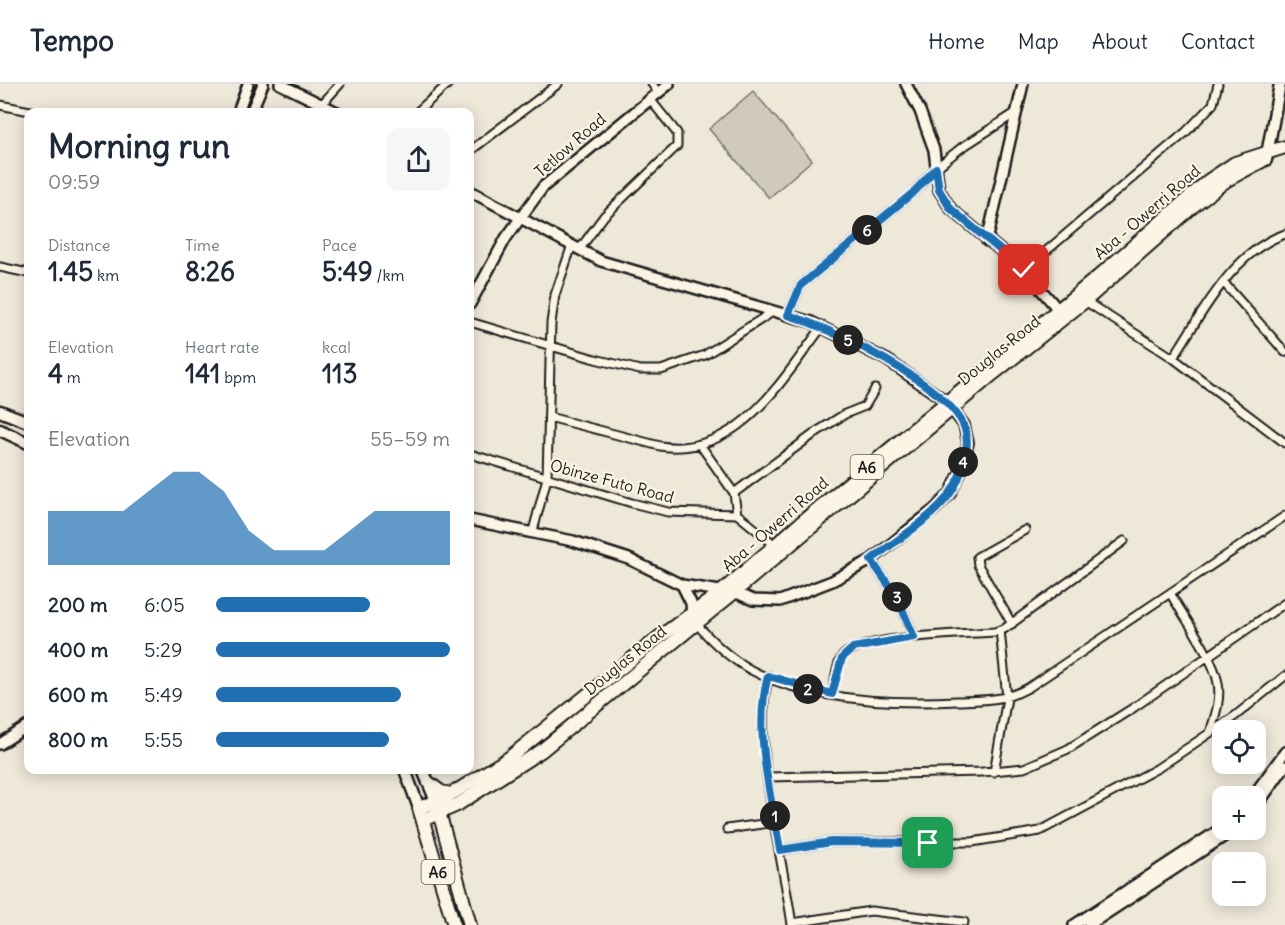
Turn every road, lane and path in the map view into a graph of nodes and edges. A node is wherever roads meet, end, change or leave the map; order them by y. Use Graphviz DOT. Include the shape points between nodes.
graph roads {
  1 [pos="248,84"];
  2 [pos="262,84"];
  3 [pos="280,84"];
  4 [pos="340,84"];
  5 [pos="448,84"];
  6 [pos="558,84"];
  7 [pos="669,84"];
  8 [pos="906,84"];
  9 [pos="1023,84"];
  10 [pos="1218,84"];
  11 [pos="1280,84"];
  12 [pos="655,88"];
  13 [pos="648,98"];
  14 [pos="0,105"];
  15 [pos="239,108"];
  16 [pos="253,108"];
  17 [pos="326,108"];
  18 [pos="421,108"];
  19 [pos="24,110"];
  20 [pos="1017,112"];
  21 [pos="474,148"];
  22 [pos="1284,148"];
  23 [pos="1266,156"];
  24 [pos="936,168"];
  25 [pos="474,193"];
  26 [pos="1182,209"];
  27 [pos="520,219"];
  28 [pos="1285,234"];
  29 [pos="987,241"];
  30 [pos="575,248"];
  31 [pos="0,267"];
  32 [pos="1024,270"];
  33 [pos="24,272"];
  34 [pos="1224,284"];
  35 [pos="474,297"];
  36 [pos="1085,301"];
  37 [pos="774,311"];
  38 [pos="1062,314"];
  39 [pos="788,315"];
  40 [pos="474,323"];
  41 [pos="822,327"];
  42 [pos="550,345"];
  43 [pos="1285,352"];
  44 [pos="1173,358"];
  45 [pos="875,389"];
  46 [pos="949,405"];
  47 [pos="0,411"];
  48 [pos="549,417"];
  49 [pos="24,421"];
  50 [pos="0,430"];
  51 [pos="24,441"];
  52 [pos="1285,443"];
  53 [pos="701,446"];
  54 [pos="474,455"];
  55 [pos="547,478"];
  56 [pos="734,492"];
  57 [pos="737,514"];
  58 [pos="1285,516"];
  59 [pos="474,521"];
  60 [pos="1025,530"];
  61 [pos="533,531"];
  62 [pos="1124,541"];
  63 [pos="775,545"];
  64 [pos="871,560"];
  65 [pos="682,585"];
  66 [pos="1170,593"];
  67 [pos="726,594"];
  68 [pos="1285,603"];
  69 [pos="694,619"];
  70 [pos="1012,624"];
  71 [pos="1000,630"];
  72 [pos="914,637"];
  73 [pos="1207,657"];
  74 [pos="768,676"];
  75 [pos="1285,676"];
  76 [pos="832,694"];
  77 [pos="1007,698"];
  78 [pos="24,729"];
  79 [pos="1210,733"];
  80 [pos="0,744"];
  81 [pos="1285,752"];
  82 [pos="1285,766"];
  83 [pos="994,772"];
  84 [pos="406,774"];
  85 [pos="425,774"];
  86 [pos="768,777"];
  87 [pos="429,783"];
  88 [pos="1260,786"];
  89 [pos="1266,793"];
  90 [pos="454,800"];
  91 [pos="438,807"];
  92 [pos="421,814"];
  93 [pos="776,822"];
  94 [pos="728,829"];
  95 [pos="444,830"];
  96 [pos="1212,835"];
  97 [pos="1219,840"];
  98 [pos="780,850"];
  99 [pos="964,922"];
  100 [pos="792,924"];
  101 [pos="454,925"];
  102 [pos="470,925"];
  103 [pos="1074,925"];
  104 [pos="1089,925"];
  1 -- 15 [label="street"];
  2 -- 16 [label="street"];
  3 -- 17 [label="street"];
  4 -- 17 [label="street"];
  5 -- 18 [label="street"];
  6 -- 21 [label="street"];
  7 -- 12 [label="street, Tetlow Road"];
  8 -- 24 [label="street" via="934,150"];
  9 -- 20 [label="street"];
  10 -- 32 [label="street" via="1213,104 1186,132"];
  11 -- 23 [label="main road"];
  12 -- 13 [label="street, Tetlow Road"];
  13 -- 27 [label="street, Tetlow Road" via="543,187"];
  13 -- 30 [label="street" via="677,133 677,146"];
  14 -- 19 [label="street"];
  20 -- 24 [label="street"];
  20 -- 29 [label="street"];
  22 -- 23 [label="highway, Douglas Road / A6"];
  23 -- 26 [label="highway, Douglas Road / A6"];
  24 -- 29 [label="street" via="939,190 951,209"];
  24 -- 39 [label="street" via="914,192 801,285"];
  25 -- 27 [label="street"];
  26 -- 36 [label="highway, Douglas Road / A6"];
  26 -- 38 [label="highway, Aba - Owerri Road / A6"];
  27 -- 30 [label="street"];
  27 -- 35 [label="street, Tetlow Road"];
  28 -- 34 [label="street" via="1249,255"];
  29 -- 32 [label="street"];
  30 -- 37 [label="street" via="602,261"];
  30 -- 42 [label="street" via="555,296"];
  31 -- 33 [label="street"];
  32 -- 38 [label="street"];
  34 -- 43 [label="street"];
  34 -- 44 [label="street"];
  36 -- 38 [label="highway, Douglas Road / A6"];
  36 -- 44 [label="street"];
  37 -- 39 [label="street"];
  37 -- 42 [label="street" via="705,355 661,370 640,370"];
  38 -- 46 [label="highway, Douglas Road / A6"];
  39 -- 41 [label="street"];
  40 -- 42 [label="street"];
  41 -- 46 [label="street" via="887,360"];
  41 -- 53 [label="street" via="745,422"];
  42 -- 48 [label="street"];
  44 -- 52 [label="street"];
  45 -- 56 [label="street" via="865,406 818,431"];
  46 -- 63 [label="highway, Aba - Owerri Road / A6"];
  46 -- 64 [label="street" via="964,425 968,443 950,494"];
  46 -- 67 [label="highway, Douglas Road / A6"];
  47 -- 49 [label="main road"];
  48 -- 53 [label="street" via="660,446"];
  48 -- 55 [label="street"];
  50 -- 51 [label="main road"];
  53 -- 56 [label="street"];
  54 -- 55 [label="street, Obinze Futo Road"];
  55 -- 57 [label="street, Obinze Futo Road" via="668,512"];
  55 -- 61 [label="street"];
  56 -- 57 [label="street"];
  57 -- 63 [label="street"];
  58 -- 66 [label="street"];
  59 -- 61 [label="street"];
  60 -- 70 [label="street" via="976,557"];
  61 -- 65 [label="street" via="629,559"];
  62 -- 70 [label="street"];
  63 -- 67 [label="highway, Aba - Owerri Road / A6"];
  64 -- 67 [label="street" via="832,581 780,601"];
  64 -- 72 [label="street" via="897,597"];
  65 -- 67 [label="street"];
  65 -- 69 [label="street"];
  66 -- 73 [label="street"];
  66 -- 77 [label="street"];
  67 -- 69 [label="highway, Douglas Road / A6"];
  68 -- 73 [label="street"];
  69 -- 74 [label="street" via="726,654"];
  69 -- 90 [label="highway, Douglas Road / A6" via="541,751"];
  70 -- 71 [label="street"];
  71 -- 72 [label="street"];
  71 -- 77 [label="street"];
  72 -- 76 [label="street" via="853,648 842,658"];
  73 -- 79 [label="street" via="1218,681 1219,698"];
  73 -- 83 [label="street" via="1068,749 1024,768"];
  74 -- 76 [label="street"];
  74 -- 86 [label="street" via="762,709"];
  75 -- 79 [label="street"];
  76 -- 77 [label="street" via="863,701 917,703"];
  77 -- 83 [label="street"];
  78 -- 80 [label="street"];
  79 -- 98 [label="street" via="1125,786 1027,835 972,842 832,842"];
  81 -- 88 [label="street"];
  82 -- 89 [label="street"];
  83 -- 86 [label="street"];
  84 -- 92 [label="main road"];
  85 -- 87 [label="main road"];
  86 -- 93 [label="street"];
  87 -- 90 [label="highway"];
  87 -- 91 [label="main road"];
  90 -- 91 [label="highway, A6"];
  90 -- 95 [label="highway, A6"];
  91 -- 92 [label="highway, A6"];
  91 -- 95 [label="highway, A6"];
  92 -- 101 [label="highway, A6"];
  93 -- 94 [label="street"];
  93 -- 98 [label="street"];
  95 -- 102 [label="highway, A6"];
  96 -- 103 [label="street"];
  97 -- 104 [label="street"];
  98 -- 100 [label="street"];
  99 -- 100 [label="street" via="871,911"];
}
